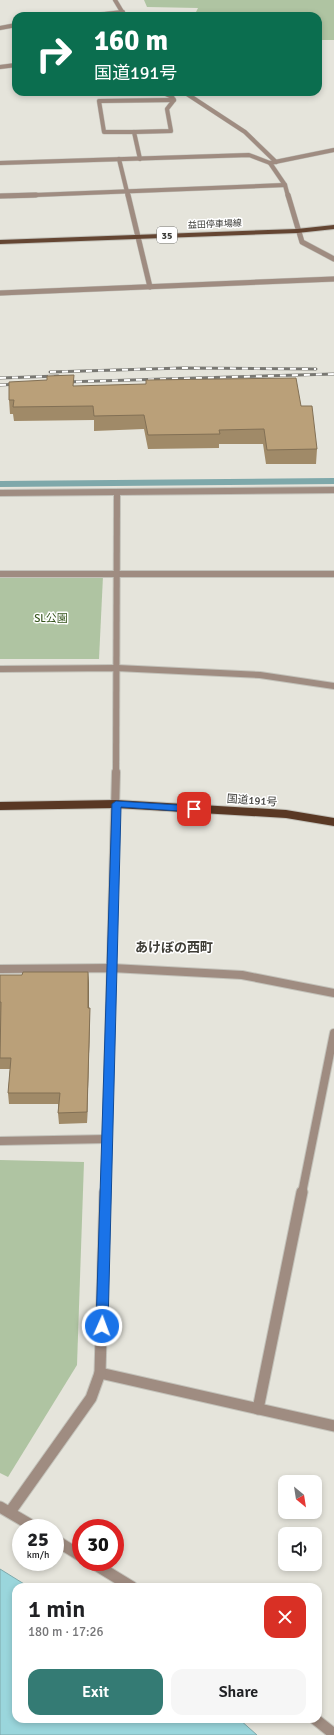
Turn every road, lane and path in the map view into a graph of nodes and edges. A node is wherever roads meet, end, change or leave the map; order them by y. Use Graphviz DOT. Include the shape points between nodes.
graph roads {
  1 [pos="115,0"];
  2 [pos="123,12"];
  3 [pos="12,26"];
  4 [pos="0,28"];
  5 [pos="12,66"];
  6 [pos="0,67"];
  7 [pos="170,96"];
  8 [pos="190,96"];
  9 [pos="174,100"];
  10 [pos="134,132"];
  11 [pos="334,150"];
  12 [pos="140,158"];
  13 [pos="119,159"];
  14 [pos="276,162"];
  15 [pos="0,163"];
  16 [pos="270,163"];
  17 [pos="285,185"];
  18 [pos="126,191"];
  19 [pos="0,196"];
  20 [pos="334,227"];
  21 [pos="297,230"];
  22 [pos="137,236"];
  23 [pos="0,242"];
  24 [pos="334,259"];
  25 [pos="334,279"];
  26 [pos="150,287"];
  27 [pos="0,293"];
  28 [pos="334,490"];
  29 [pos="117,492"];
  30 [pos="0,493"];
  31 [pos="0,574"];
  32 [pos="117,574"];
  33 [pos="334,574"];
  34 [pos="117,668"];
  35 [pos="0,669"];
  36 [pos="334,686"];
  37 [pos="116,804"];
  38 [pos="0,806"];
  39 [pos="334,822"];
  40 [pos="112,968"];
  41 [pos="0,969"];
  42 [pos="334,993"];
  43 [pos="334,1033"];
  44 [pos="107,1139"];
  45 [pos="0,1141"];
  46 [pos="100,1372"];
  47 [pos="258,1409"];
  48 [pos="334,1426"];
  49 [pos="5,1510"];
  50 [pos="20,1519"];
  51 [pos="106,1571"];
  52 [pos="125,1583"];
  53 [pos="320,1723"];
  54 [pos="334,1734"];
  1 -- 2 [label="street"];
  3 -- 4 [label="street"];
  5 -- 6 [label="street"];
  7 -- 9 [label="street"];
  8 -- 14 [label="street" via="256,141"];
  9 -- 10 [label="street" via="167,109 170,131"];
  9 -- 10 [label="street" via="99,101 104,132"];
  10 -- 12 [label="street"];
  11 -- 14 [label="street"];
  12 -- 13 [label="street"];
  12 -- 16 [label="street" via="250,155"];
  13 -- 15 [label="street"];
  13 -- 18 [label="street"];
  14 -- 16 [label="street"];
  16 -- 17 [label="street"];
  17 -- 18 [label="street"];
  17 -- 21 [label="street"];
  18 -- 19 [label="street"];
  18 -- 22 [label="street"];
  20 -- 21 [label="main road, 益田停車場線 / 35"];
  21 -- 22 [label="main road, 益田停車場線 / 35"];
  21 -- 24 [label="street" via="302,242"];
  22 -- 23 [label="main road, 益田停車場線 / 35"];
  22 -- 26 [label="street"];
  25 -- 26 [label="street"];
  26 -- 27 [label="street"];
  28 -- 29 [label="street"];
  29 -- 30 [label="street"];
  29 -- 32 [label="street"];
  31 -- 32 [label="street"];
  32 -- 33 [label="street"];
  32 -- 34 [label="street"];
  34 -- 35 [label="street"];
  34 -- 36 [label="street" via="260,675"];
  34 -- 37 [label="street"];
  37 -- 38 [label="highway, 国道191号"];
  37 -- 39 [label="highway, 国道191号" via="286,814"];
  37 -- 40 [label="street"];
  40 -- 41 [label="street"];
  40 -- 42 [label="street" via="242,975"];
  40 -- 44 [label="street"];
  43 -- 47 [label="street"];
  44 -- 45 [label="street"];
  44 -- 46 [label="street"];
  46 -- 47 [label="street"];
  46 -- 49 [label="street" via="91,1398"];
  47 -- 48 [label="street"];
  49 -- 50 [label="street"];
  51 -- 52 [label="street"];
  53 -- 54 [label="street"];
}
